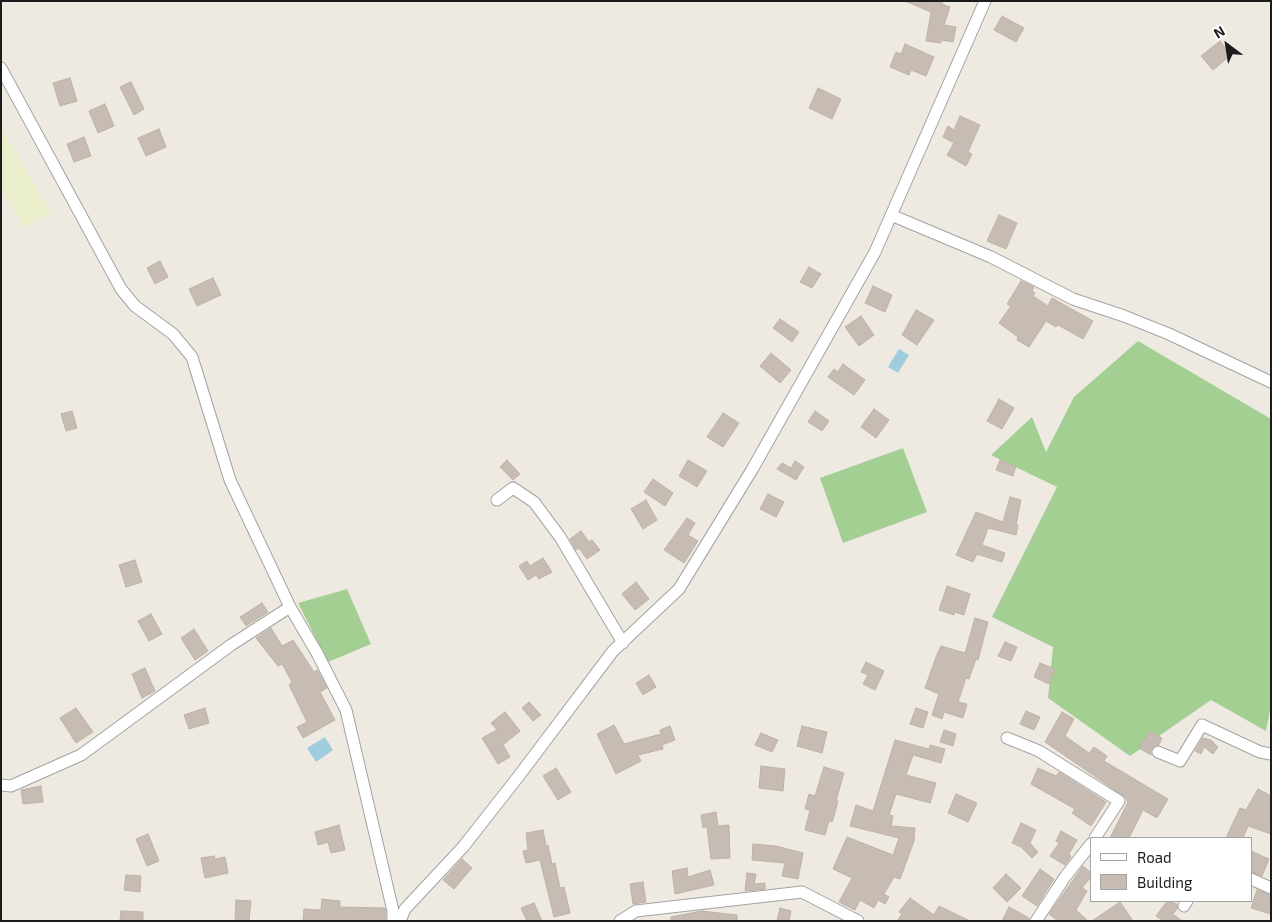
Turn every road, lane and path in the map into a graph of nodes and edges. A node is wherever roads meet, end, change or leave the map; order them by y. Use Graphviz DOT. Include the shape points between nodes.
graph roads {
  1 [pos="985,1"];
  2 [pos="1,68"];
  3 [pos="891,215"];
  4 [pos="1271,382"];
  5 [pos="497,500"];
  6 [pos="290,608"];
  7 [pos="623,643"];
  8 [pos="1007,738"];
  9 [pos="1158,752"];
  10 [pos="1271,754"];
  11 [pos="1,785"];
  12 [pos="1096,837"];
  13 [pos="1090,845"];
  14 [pos="1252,879"];
  15 [pos="1271,888"];
  16 [pos="393,921"];
  17 [pos="400,921"];
  18 [pos="620,921"];
  19 [pos="858,921"];
  20 [pos="1036,921"];
  1 -- 3 [label="street"];
  2 -- 6 [label="street" via="121,289 135,306 173,334 192,357 230,480"];
  3 -- 4 [label="street" via="991,257 1073,299 1169,334"];
  3 -- 7 [label="street" via="875,252 753,468 679,589"];
  5 -- 7 [label="street" via="513,488 534,502 564,544"];
  6 -- 11 [label="street" via="231,645 81,755 11,786"];
  6 -- 16 [label="street" via="346,710"];
  7 -- 17 [label="street" via="612,652 463,847 405,909"];
  8 -- 12 [label="street" via="1039,751 1119,801"];
  9 -- 10 [label="street" via="1180,761 1202,725"];
  13 -- 20 [label="street" via="1064,877"];
  14 -- 15 [label="street"];
  18 -- 19 [label="street" via="636,911 802,892"];
}
